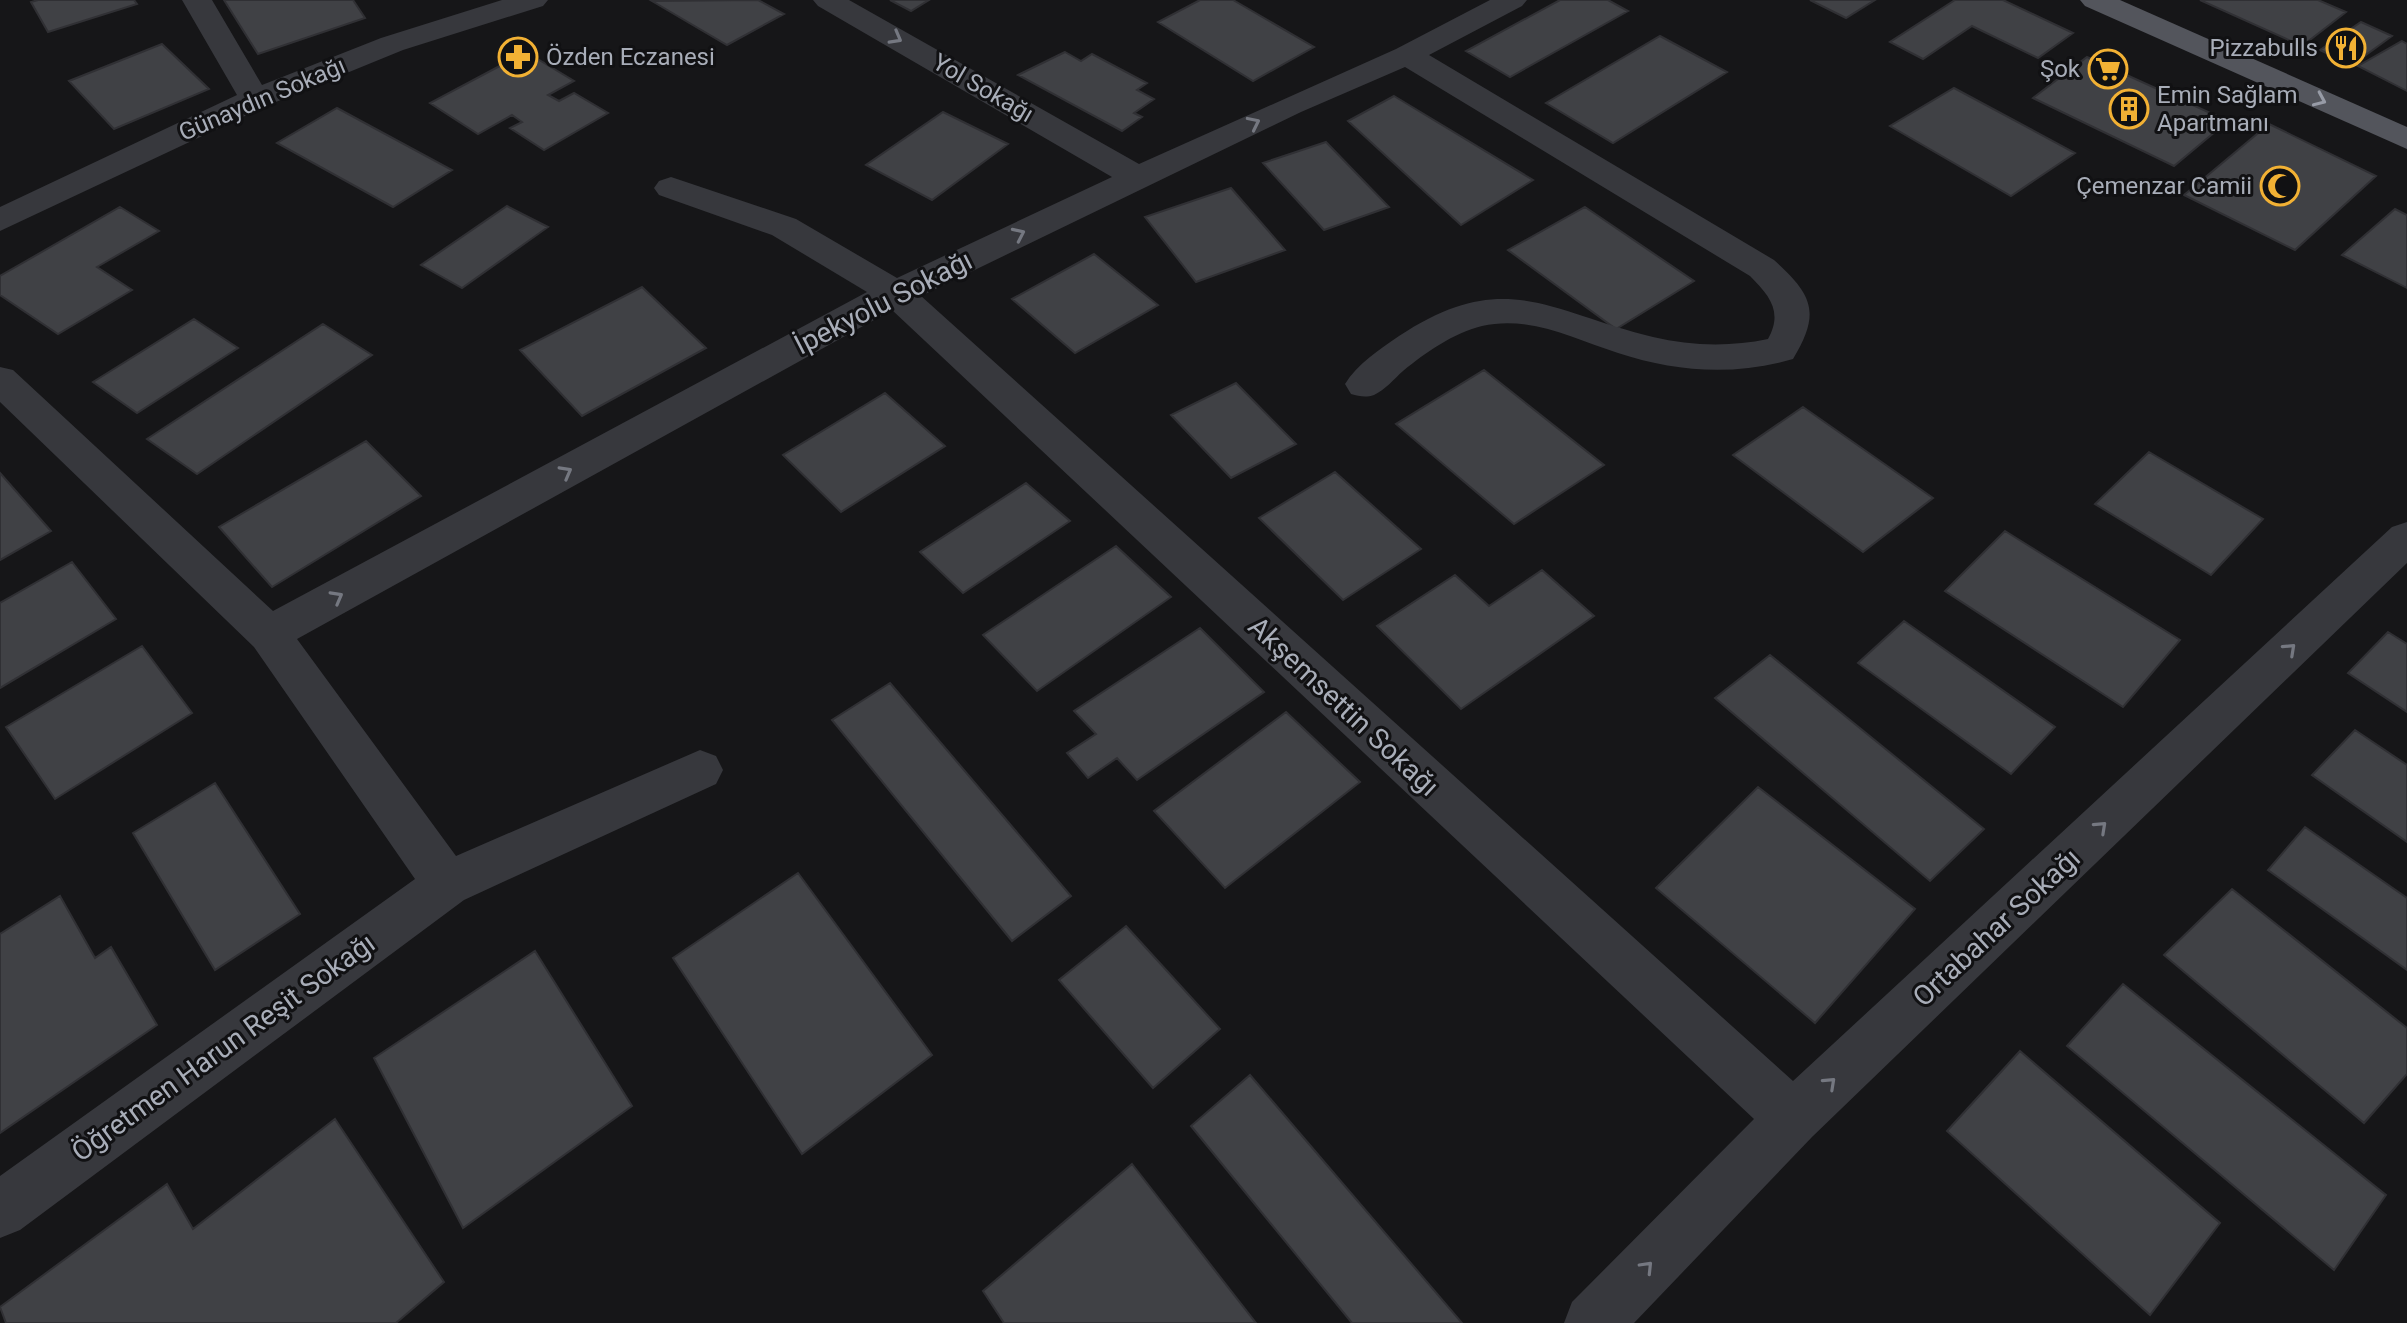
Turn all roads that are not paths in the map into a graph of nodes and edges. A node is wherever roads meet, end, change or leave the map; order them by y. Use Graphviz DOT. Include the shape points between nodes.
graph roads {
  1 [pos="197,0"];
  2 [pos="533,0"];
  3 [pos="828,0"];
  4 [pos="1512,0"];
  5 [pos="2095,0"];
  6 [pos="2145,0"];
  7 [pos="1407,55"];
  8 [pos="255,99"];
  9 [pos="2407,115"];
  10 [pos="2407,139"];
  11 [pos="1138,178"];
  12 [pos="671,188"];
  13 [pos="0,220"];
  14 [pos="896,293"];
  15 [pos="0,380"];
  16 [pos="1364,384"];
  17 [pos="2407,538"];
  18 [pos="269,634"];
  19 [pos="700,770"];
  20 [pos="447,884"];
  21 [pos="1793,1118"];
  22 [pos="0,1210"];
  23 [pos="1593,1323"];
  1 -- 8 [label="street"];
  2 -- 8 [label="street, Günaydın Sokağı" via="392,44"];
  3 -- 11 [label="street, Yol Sokağı, one-way"];
  4 -- 7 [label="street, İpekyolu Sokağı"];
  5 -- 10 [label="main road, one-way"];
  6 -- 9 [label="main road"];
  11 -- 7 [label="street, İpekyolu Sokağı, one-way"];
  7 -- 16 [label="street" via="1762,268 1784,288 1795,316 1780,350 1709,360 1638,347 1529,313 1491,311 1448,324 1394,357"];
  8 -- 13 [label="street, Günaydın Sokağı"];
  14 -- 11 [label="street, İpekyolu Sokağı, one-way"];
  12 -- 14 [label="street, Akşemsettin Sokağı" via="784,227"];
  18 -- 14 [label="street, İpekyolu Sokağı, one-way"];
  14 -- 21 [label="street, Akşemsettin Sokağı"];
  15 -- 18 [label="street"];
  21 -- 17 [label="street, Ortabahar Sokağı, one-way"];
  18 -- 20 [label="street"];
  19 -- 20 [label="street, Öğretmen Harun Reşit Sokağı"];
  20 -- 22 [label="street, Öğretmen Harun Reşit Sokağı"];
  23 -- 21 [label="street, Ortabahar Sokağı, one-way"];
}
